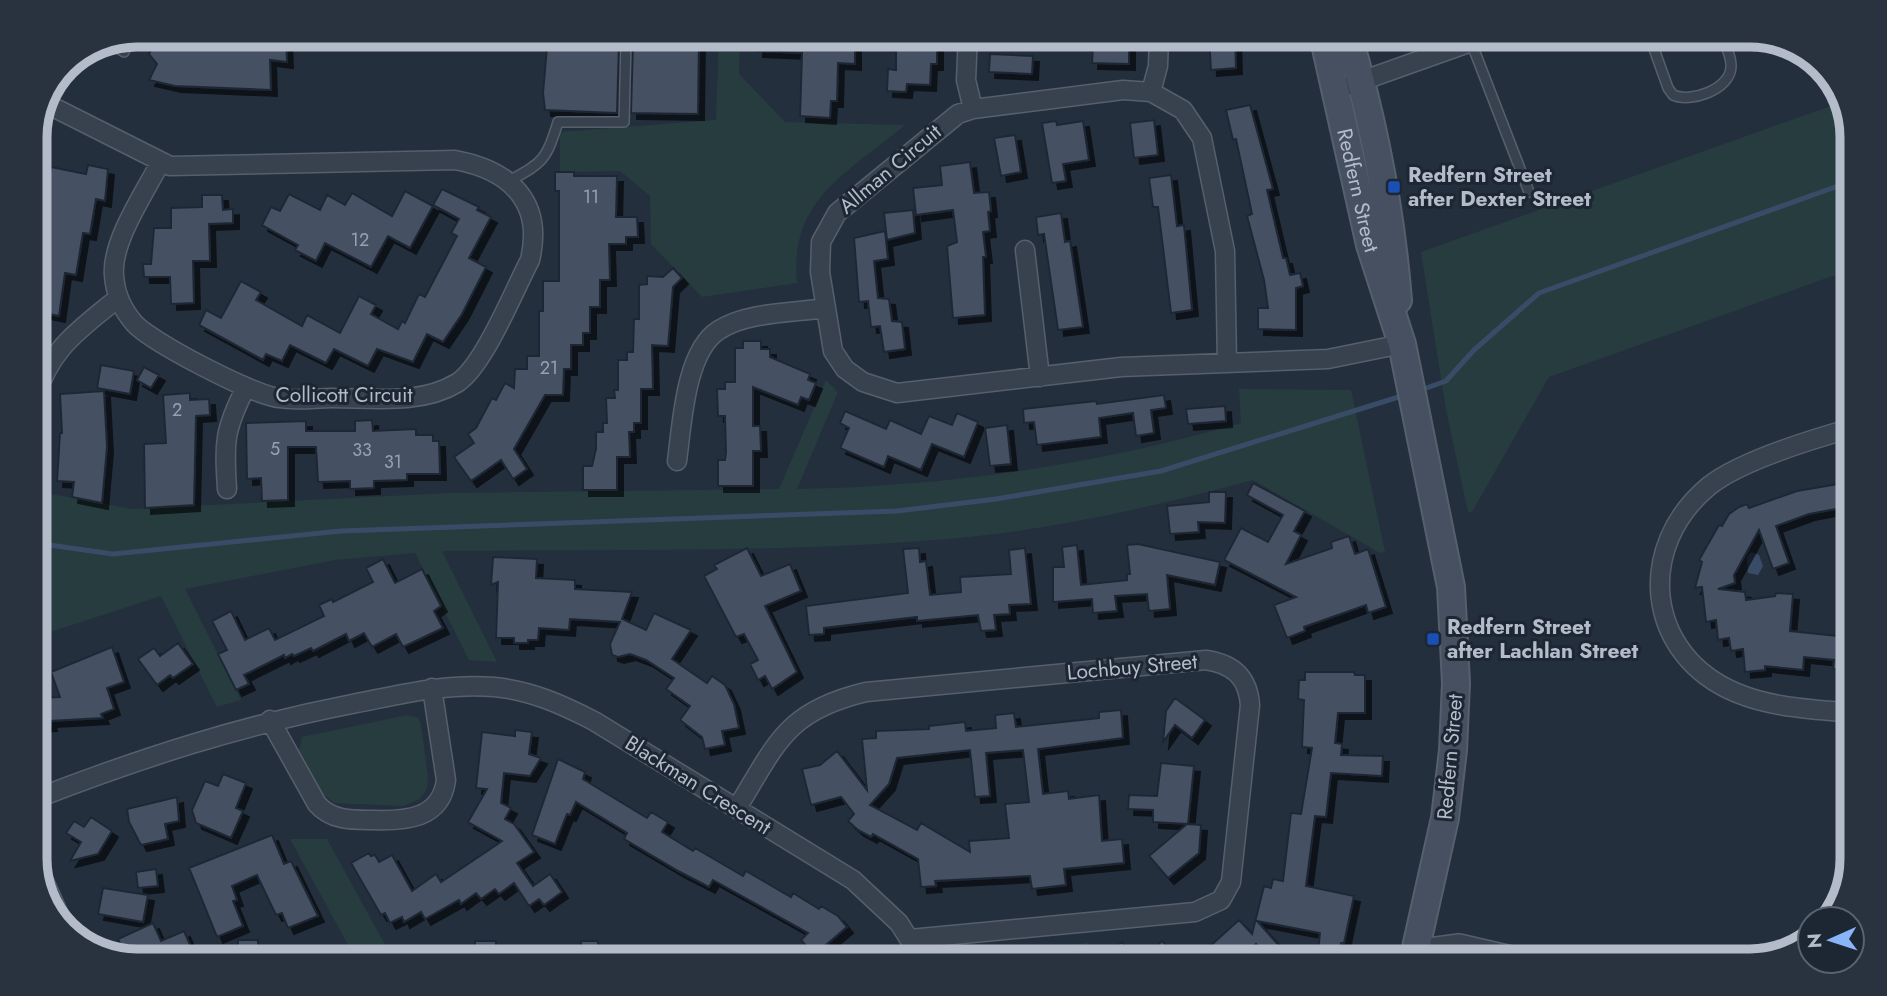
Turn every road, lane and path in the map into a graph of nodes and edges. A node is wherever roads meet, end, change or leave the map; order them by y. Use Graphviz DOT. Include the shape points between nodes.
graph roads {
  1 [pos="626,47"];
  2 [pos="967,47"];
  3 [pos="1159,47"];
  4 [pos="1327,47"];
  5 [pos="1352,47"];
  6 [pos="1457,47"];
  7 [pos="1473,47"];
  8 [pos="1653,47"];
  9 [pos="1726,47"];
  10 [pos="1362,81"];
  11 [pos="1337,89"];
  12 [pos="1151,92"];
  13 [pos="53,107"];
  14 [pos="973,109"];
  15 [pos="160,163"];
  16 [pos="509,181"];
  17 [pos="1529,192"];
  18 [pos="1025,250"];
  19 [pos="118,298"];
  20 [pos="825,309"];
  21 [pos="1402,344"];
  22 [pos="1227,363"];
  23 [pos="47,368"];
  24 [pos="1040,377"];
  25 [pos="246,387"];
  26 [pos="1840,432"];
  27 [pos="677,461"];
  28 [pos="227,489"];
  29 [pos="432,688"];
  30 [pos="1840,712"];
  31 [pos="270,720"];
  32 [pos="47,795"];
  33 [pos="737,808"];
  34 [pos="911,939"];
  35 [pos="916,949"];
  36 [pos="1422,949"];
  37 [pos="1449,949"];
  38 [pos="1472,949"];
  1 -- 16 [label="lane" via="624,122 558,122 548,155"];
  2 -- 14 [label="street" via="966,80"];
  3 -- 12 [label="street"];
  4 -- 11 [label="main road, Redfern Street"];
  5 -- 10 [label="main road, Redfern Street"];
  6 -- 10 [label="street"];
  7 -- 17 [label="lane"];
  8 -- 9 [label="lane" via="1668,88 1689,98 1721,86 1730,74"];
  10 -- 11 [label="street"];
  10 -- 21 [label="main road, Redfern Street" via="1392,242"];
  11 -- 21 [label="main road, Redfern Street" via="1370,245"];
  12 -- 14 [label="street, Allman Circuit" via="1124,90"];
  12 -- 22 [label="street, Allman Circuit" via="1183,110 1202,138 1225,251"];
  13 -- 15 [label="street, Collicott Circuit"];
  14 -- 20 [label="street, Allman Circuit" via="945,123 831,222 819,252"];
  15 -- 16 [label="street, Collicott Circuit" via="188,167 455,160 485,166"];
  15 -- 19 [label="street, Collicott Circuit" via="117,248 113,273"];
  16 -- 25 [label="street, Collicott Circuit" via="529,212 533,248 475,365 460,381 414,397 280,399"];
  18 -- 24 [label="street"];
  19 -- 23 [label="street" via="58,349"];
  19 -- 25 [label="street, Collicott Circuit" via="136,325 154,339"];
  20 -- 24 [label="street, Allman Circuit" via="833,351 845,369 874,387 910,393"];
  20 -- 27 [label="street" via="741,321 718,330 702,348 689,381"];
  21 -- 22 [label="street, Allman Circuit" via="1328,359"];
  21 -- 36 [label="main road, Redfern Street" via="1451,587 1457,683 1445,818"];
  22 -- 24 [label="street, Allman Circuit" via="1121,367"];
  25 -- 28 [label="street" via="224,441"];
  26 -- 30 [label="street" via="1739,467 1711,484 1678,519 1665,545 1658,588 1663,616 1676,642 1696,666 1721,685 1768,704"];
  29 -- 31 [label="street, Blackman Crescent"];
  29 -- 31 [label="street" via="444,793 419,817 404,821 343,820 326,813"];
  29 -- 33 [label="street, Blackman Crescent" via="497,687 562,704"];
  31 -- 32 [label="street, Blackman Crescent" via="182,744"];
  33 -- 34 [label="street, Blackman Crescent" via="853,880"];
  33 -- 34 [label="street, Lochbuy Street" via="789,729 832,700 866,692 1206,660 1236,671 1246,683 1250,705 1231,883 1221,900 1195,912"];
  34 -- 35 [label="street, Blackman Crescent"];
  37 -- 38 [label="street"];
}
